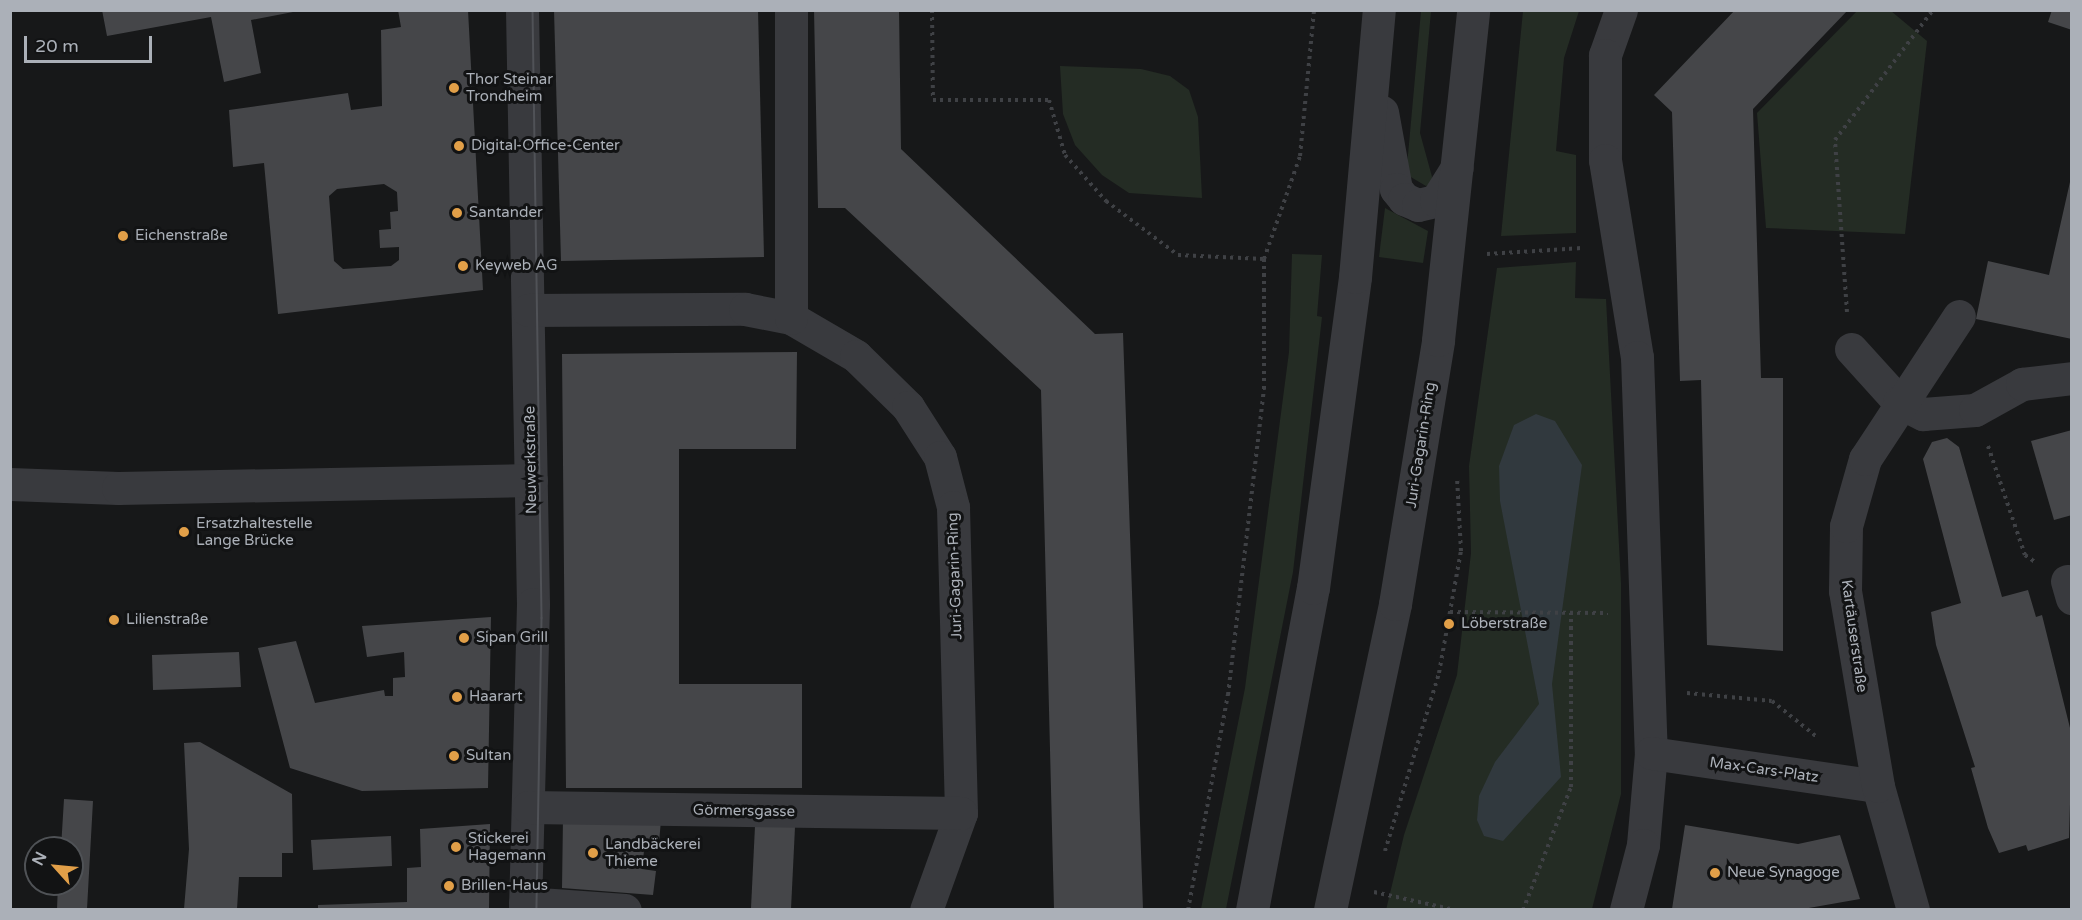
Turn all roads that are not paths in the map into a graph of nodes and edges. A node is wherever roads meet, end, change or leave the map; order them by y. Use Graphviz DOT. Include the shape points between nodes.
graph roads {
  1 [pos="522,10"];
  2 [pos="791,10"];
  3 [pos="1379,10"];
  4 [pos="1621,10"];
  5 [pos="1471,17"];
  6 [pos="1375,72"];
  7 [pos="1458,167"];
  8 [pos="528,310"];
  9 [pos="1959,316"];
  10 [pos="791,318"];
  11 [pos="1851,349"];
  12 [pos="2072,378"];
  13 [pos="1899,402"];
  14 [pos="531,480"];
  15 [pos="10,484"];
  16 [pos="1651,753"];
  17 [pos="1878,786"];
  18 [pos="528,807"];
  19 [pos="961,813"];
  20 [pos="525,906"];
  21 [pos="625,909"];
  22 [pos="927,909"];
  23 [pos="1252,909"];
  24 [pos="1330,909"];
  25 [pos="1626,909"];
  26 [pos="1912,909"];
  1 -- 8 [label="street, Neuwerkstraße"];
  2 -- 10 [label="street"];
  3 -- 6 [label="street"];
  4 -- 16 [label="street" via="1605,55 1605,160 1637,357"];
  5 -- 7 [label="street, Juri-Gagarin-Ring"];
  6 -- 7 [label="street" via="1400,194 1418,204 1436,201"];
  6 -- 23 [label="street" via="1354,288 1313,588"];
  7 -- 24 [label="street, Juri-Gagarin-Ring" via="1438,340 1395,604"];
  8 -- 10 [label="street, Juri-Gagarin-Ring" via="745,309"];
  8 -- 14 [label="street, Neuwerkstraße"];
  9 -- 13 [label="street, Kartäuserstraße"];
  10 -- 19 [label="street, Juri-Gagarin-Ring" via="856,356 908,407 940,457 954,507"];
  11 -- 13 [label="street"];
  12 -- 13 [label="street" via="2022,384 1975,410 1923,414"];
  13 -- 17 [label="street, Kartäuserstraße" via="1864,459 1846,526 1845,591"];
  14 -- 15 [label="street" via="141,488"];
  14 -- 18 [label="street, Neuwerkstraße"];
  16 -- 17 [label="street, Max-Cars-Platz"];
  16 -- 25 [label="street" via="1643,845"];
  17 -- 26 [label="street, Kartäuserstraße"];
  18 -- 19 [label="street, Görmersgasse"];
  18 -- 20 [label="street, Neuwerkstraße"];
  19 -- 22 [label="street, Juri-Gagarin-Ring"];
  20 -- 21 [label="street"];
}
